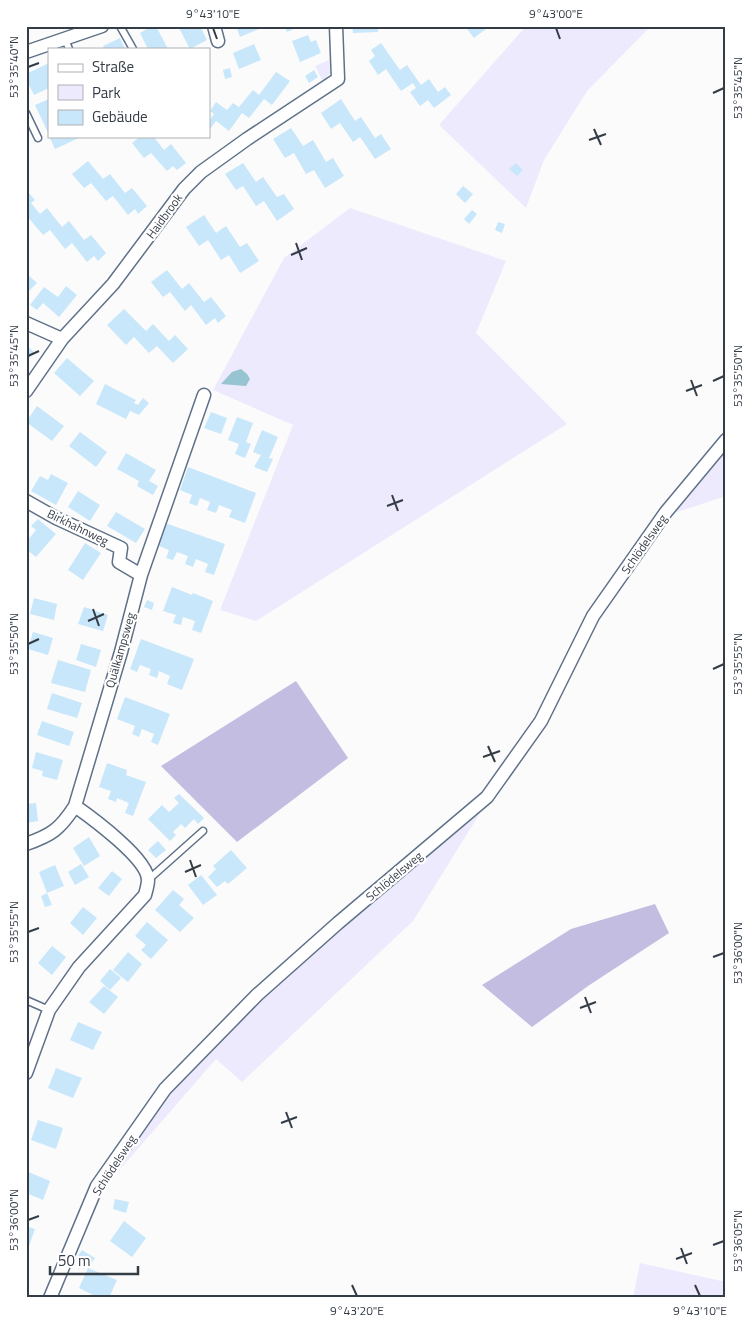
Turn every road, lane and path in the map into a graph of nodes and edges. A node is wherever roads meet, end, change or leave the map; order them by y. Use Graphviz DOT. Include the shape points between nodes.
graph roads {
  1 [pos="102,26"];
  2 [pos="120,26"];
  3 [pos="214,26"];
  4 [pos="336,26"];
  5 [pos="218,41"];
  6 [pos="66,44"];
  7 [pos="132,48"];
  8 [pos="26,52"];
  9 [pos="26,113"];
  10 [pos="38,138"];
  11 [pos="26,323"];
  12 [pos="62,339"];
  13 [pos="26,391"];
  14 [pos="204,395"];
  15 [pos="726,440"];
  16 [pos="26,501"];
  17 [pos="141,575"];
  18 [pos="75,806"];
  19 [pos="203,831"];
  20 [pos="26,844"];
  21 [pos="148,880"];
  22 [pos="26,1000"];
  23 [pos="49,1010"];
  24 [pos="26,1073"];
  25 [pos="50,1298"];
  1 -- 6 [label="street"];
  2 -- 7 [label="lane"];
  3 -- 5 [label="street"];
  4 -- 12 [label="street, Haidbrook" via="338,79 201,172 184,189 113,284"];
  6 -- 8 [label="street"];
  9 -- 10 [label="lane"];
  11 -- 12 [label="street"];
  12 -- 13 [label="street, Haidbrook"];
  14 -- 17 [label="street, Quälkampsweg"];
  15 -- 25 [label="street, Schlödelsweg" via="666,512 593,616 541,722 487,797 257,995 165,1089 97,1186"];
  16 -- 17 [label="street, Birkhahnweg" via="121,548 119,562"];
  17 -- 18 [label="street, Quälkampsweg"];
  18 -- 20 [label="street, Quälkampsweg" via="64,824 44,838"];
  18 -- 21 [label="street" via="106,828 144,868"];
  19 -- 21 [label="lane"];
  21 -- 23 [label="street" via="145,896 79,967"];
  22 -- 23 [label="lane"];
  23 -- 24 [label="street"];
}
